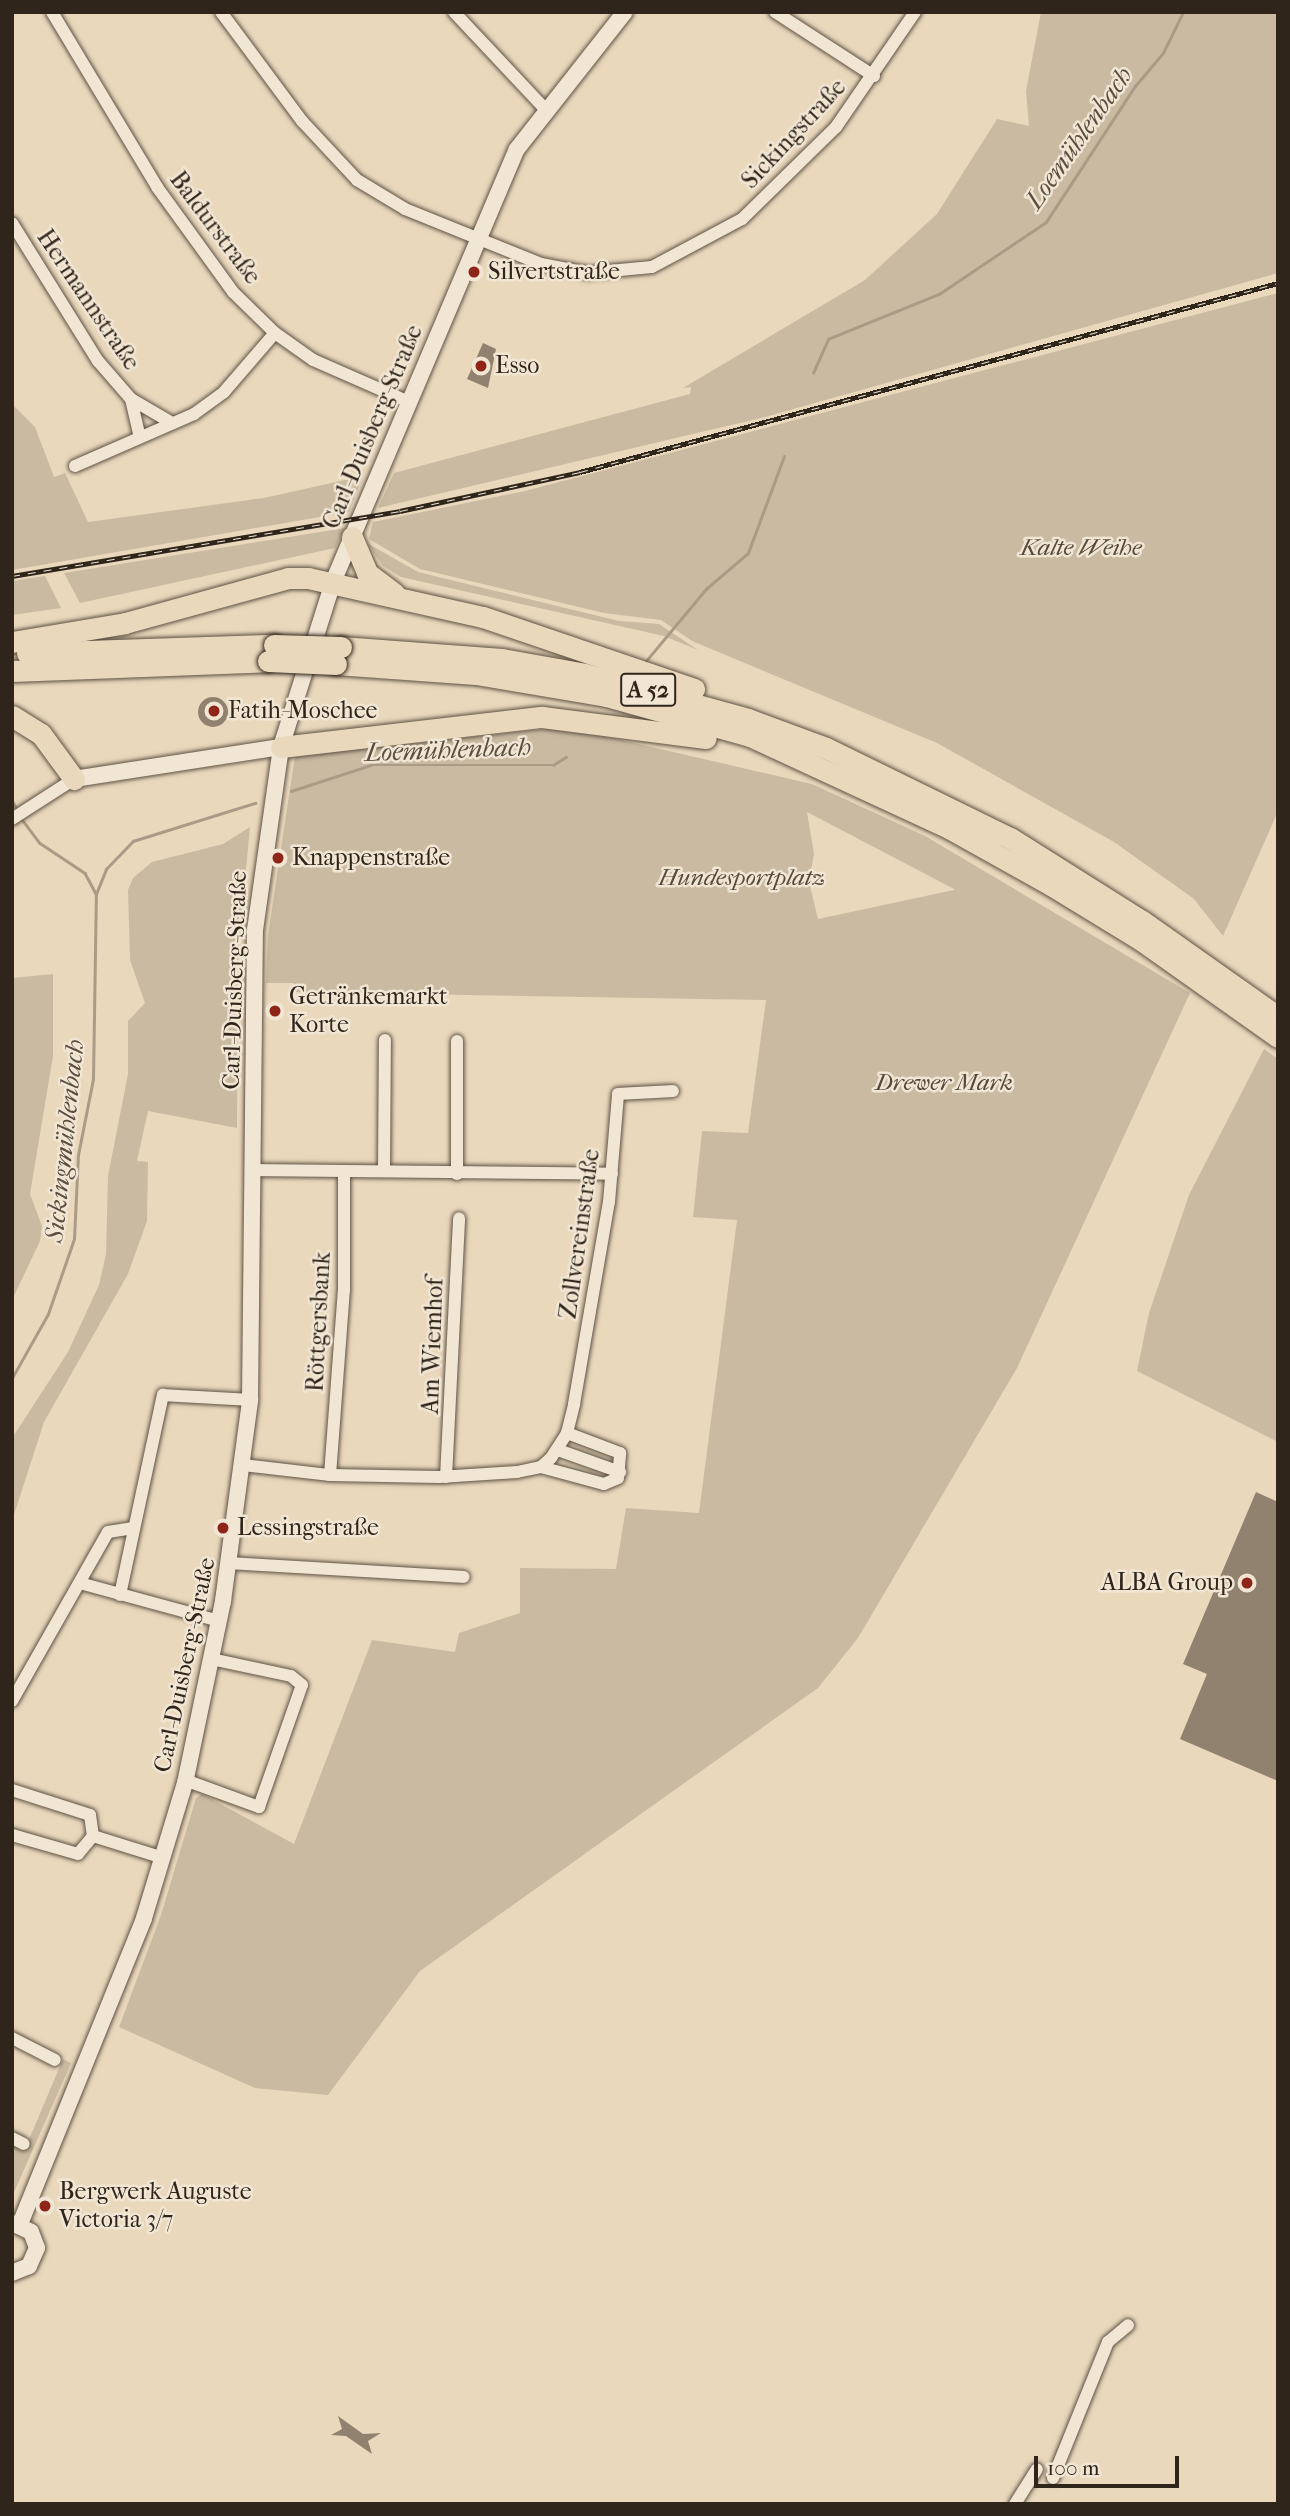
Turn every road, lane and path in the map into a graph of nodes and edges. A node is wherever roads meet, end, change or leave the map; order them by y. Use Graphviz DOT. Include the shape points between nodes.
graph roads {
  1 [pos="52,12"];
  2 [pos="220,12"];
  3 [pos="454,12"];
  4 [pos="625,12"];
  5 [pos="775,12"];
  6 [pos="915,12"];
  7 [pos="874,76"];
  8 [pos="544,108"];
  9 [pos="12,223"];
  10 [pos="477,238"];
  11 [pos="275,333"];
  12 [pos="131,399"];
  13 [pos="409,402"];
  14 [pos="172,423"];
  15 [pos="140,437"];
  16 [pos="75,466"];
  17 [pos="352,537"];
  18 [pos="333,582"];
  19 [pos="399,596"];
  20 [pos="12,642"];
  21 [pos="12,653"];
  22 [pos="271,653"];
  23 [pos="339,655"];
  24 [pos="12,671"];
  25 [pos="12,716"];
  26 [pos="281,747"];
  27 [pos="827,768"];
  28 [pos="74,779"];
  29 [pos="937,800"];
  30 [pos="12,819"];
  31 [pos="1207,975"];
  32 [pos="1268,1016"];
  33 [pos="1278,1037"];
  34 [pos="385,1040"];
  35 [pos="457,1041"];
  36 [pos="673,1091"];
  37 [pos="254,1170"];
  38 [pos="384,1170"];
  39 [pos="344,1171"];
  40 [pos="457,1174"];
  41 [pos="612,1174"];
  42 [pos="458,1217"];
  43 [pos="250,1400"];
  44 [pos="567,1433"];
  45 [pos="558,1450"];
  46 [pos="243,1465"];
  47 [pos="541,1467"];
  48 [pos="620,1472"];
  49 [pos="330,1475"];
  50 [pos="446,1477"];
  51 [pos="132,1528"];
  52 [pos="230,1563"];
  53 [pos="464,1577"];
  54 [pos="80,1583"];
  55 [pos="120,1595"];
  56 [pos="219,1621"];
  57 [pos="212,1659"];
  58 [pos="12,1701"];
  59 [pos="186,1780"];
  60 [pos="12,1790"];
  61 [pos="12,1835"];
  62 [pos="93,1836"];
  63 [pos="163,1858"];
  64 [pos="12,2038"];
  65 [pos="55,2060"];
  66 [pos="16,2224"];
  67 [pos="12,2273"];
  68 [pos="1128,2325"];
  69 [pos="1037,2469"];
  70 [pos="1053,2478"];
  71 [pos="1015,2504"];
  1 -- 11 [label="street, Baldurstraße" via="194,242"];
  2 -- 10 [label="street" via="302,121 357,180 405,209"];
  3 -- 8 [label="street"];
  4 -- 8 [label="main road, Carl-Duisberg-Straße"];
  5 -- 7 [label="street"];
  6 -- 7 [label="street, Sickingstraße"];
  7 -- 10 [label="street, Sickingstraße" via="789,179 742,219 668,260 626,272 588,273 541,264"];
  8 -- 10 [label="main road, Carl-Duisberg-Straße" via="517,149"];
  9 -- 12 [label="street, Hermannstraße" via="98,361"];
  10 -- 13 [label="main road, Carl-Duisberg-Straße"];
  11 -- 13 [label="street, Baldurstraße" via="313,359"];
  11 -- 14 [label="street" via="224,392"];
  12 -- 14 [label="street, Hermannstraße"];
  12 -- 15 [label="street, Hermannstraße"];
  13 -- 17 [label="main road, Carl-Duisberg-Straße"];
  14 -- 15 [label="street"];
  15 -- 16 [label="street"];
  17 -- 18 [label="main road, Carl-Duisberg-Straße"];
  17 -- 19 [label="highway" via="367,573"];
  18 -- 19 [label="highway"];
  18 -- 20 [label="highway" via="288,578 125,623"];
  18 -- 26 [label="main road, Carl-Duisberg-Straße"];
  19 -- 29 [label="highway" via="508,626 829,740 907,776"];
  21 -- 22 [label="highway, A 52"];
  22 -- 23 [label="highway, A 52, bridge"];
  22 -- 24 [label="highway, A 52"];
  23 -- 27 [label="highway, A 52" via="606,696 750,736"];
  23 -- 29 [label="highway, A 52" via="502,659 667,694 826,748"];
  25 -- 28 [label="highway" via="41,734"];
  26 -- 27 [label="highway" via="542,717 679,731 804,767"];
  26 -- 28 [label="main road" via="117,768"];
  26 -- 37 [label="main road, Carl-Duisberg-Straße" via="254,930"];
  27 -- 31 [label="highway, A 52" via="1051,884"];
  28 -- 30 [label="street"];
  29 -- 31 [label="highway, A 52" via="1071,875"];
  31 -- 32 [label="highway, A 52"];
  32 -- 33 [label="highway, A 52"];
  34 -- 38 [label="street"];
  35 -- 40 [label="street"];
  36 -- 41 [label="street, Zollvereinstraße" via="618,1094"];
  37 -- 39 [label="street"];
  37 -- 43 [label="main road, Carl-Duisberg-Straße"];
  38 -- 39 [label="street"];
  38 -- 40 [label="street"];
  39 -- 49 [label="street, Röttgersbank" via="344,1290"];
  40 -- 41 [label="street"];
  41 -- 44 [label="street, Zollvereinstraße"];
  42 -- 50 [label="street, Am Wiemhof"];
  43 -- 46 [label="main road, Carl-Duisberg-Straße"];
  43 -- 51 [label="street" via="163,1395"];
  44 -- 45 [label="street, Zollvereinstraße"];
  44 -- 48 [label="street" via="615,1449 623,1459"];
  45 -- 47 [label="street, Zollvereinstraße"];
  45 -- 48 [label="street"];
  46 -- 49 [label="street"];
  46 -- 52 [label="main road, Carl-Duisberg-Straße"];
  47 -- 48 [label="street" via="604,1484"];
  47 -- 50 [label="street"];
  49 -- 50 [label="street"];
  51 -- 54 [label="street" via="108,1532"];
  51 -- 55 [label="street"];
  52 -- 53 [label="street"];
  52 -- 56 [label="main road, Carl-Duisberg-Straße"];
  54 -- 55 [label="street"];
  54 -- 58 [label="street"];
  55 -- 56 [label="street"];
  56 -- 57 [label="main road, Carl-Duisberg-Straße"];
  57 -- 59 [label="main road, Carl-Duisberg-Straße"];
  57 -- 59 [label="street" via="292,1676 302,1685 259,1807"];
  59 -- 63 [label="main road, Carl-Duisberg-Straße"];
  60 -- 62 [label="street" via="90,1815"];
  61 -- 62 [label="street" via="78,1854"];
  62 -- 63 [label="street"];
  63 -- 66 [label="main road, Carl-Duisberg-Straße" via="101,2031"];
  64 -- 65 [label="street"];
  66 -- 67 [label="main road" via="33,2235 37,2252 29,2266"];
  68 -- 70 [label="street" via="1108,2342"];
  69 -- 71 [label="street"];
}
